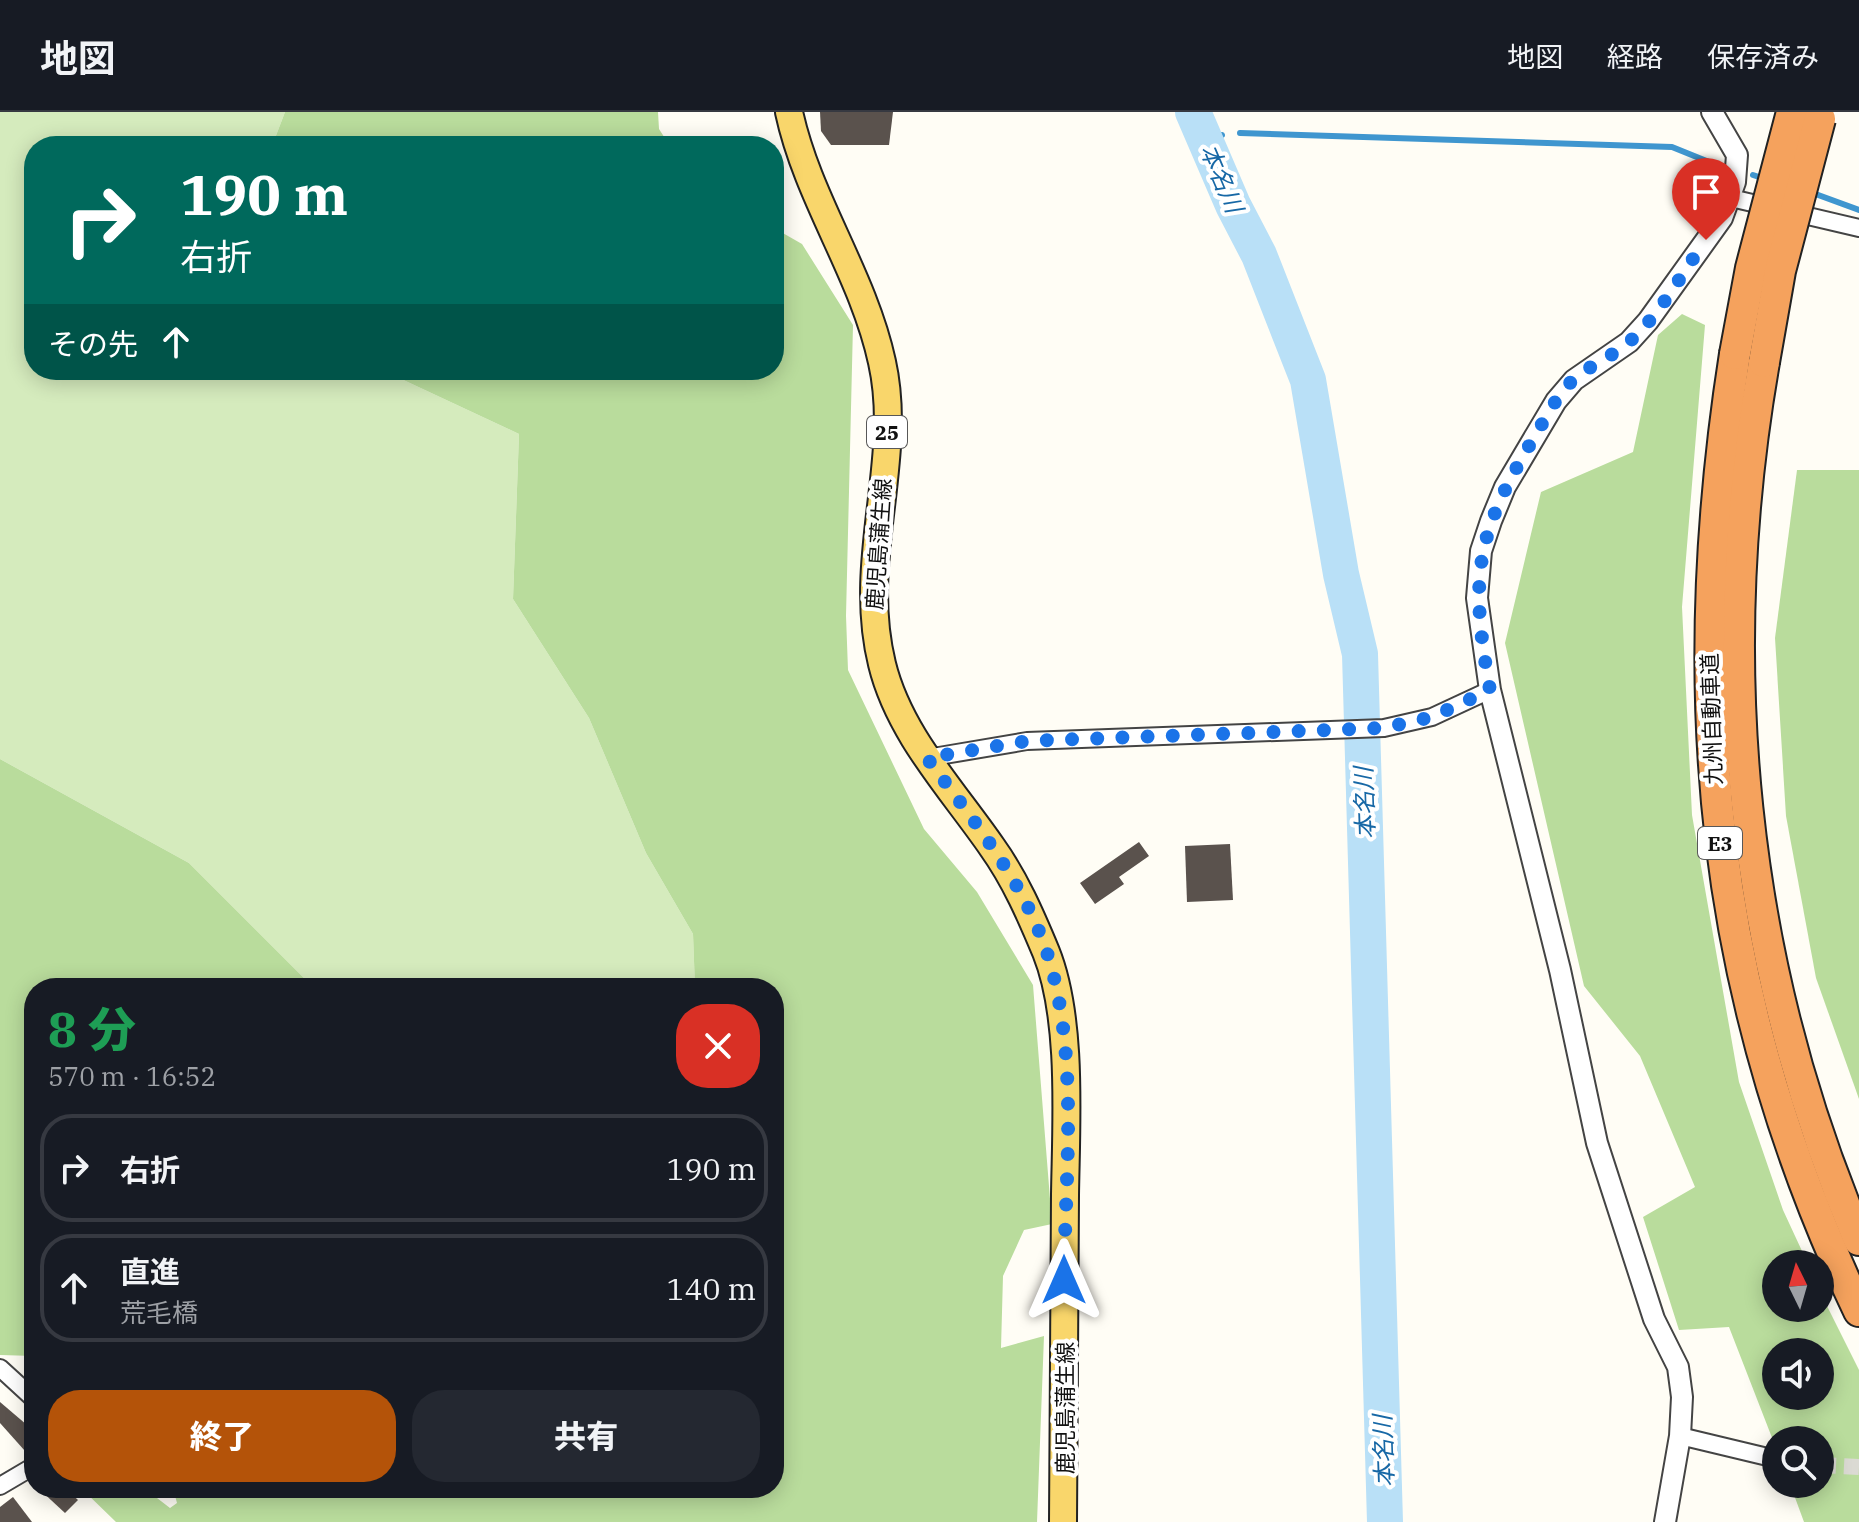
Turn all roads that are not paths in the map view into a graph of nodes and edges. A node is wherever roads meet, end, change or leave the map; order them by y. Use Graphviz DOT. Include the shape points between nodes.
graph roads {
  1 [pos="789,112"];
  2 [pos="1712,112"];
  3 [pos="1811,114"];
  4 [pos="1731,198"];
  5 [pos="1859,228"];
  6 [pos="1490,690"];
  7 [pos="927,758"];
  8 [pos="1859,1240"];
  9 [pos="1859,1311"];
  10 [pos="0,1368"];
  11 [pos="24,1390"];
  12 [pos="1680,1436"];
  13 [pos="1762,1456"];
  14 [pos="24,1472"];
  15 [pos="0,1486"];
  16 [pos="1063,1522"];
  17 [pos="1665,1522"];
  1 -- 7 [label="main road, 鹿児島蒲生線 / 25" via="796,145 864,302 883,363 886,446 874,543 873,623 883,668"];
  2 -- 4 [label="street" via="1737,155"];
  3 -- 8 [label="highway, 九州自動車道 / E3, bridge" via="1764,362 1745,496 1738,604 1743,775 1756,886 1787,1034 1813,1123"];
  3 -- 9 [label="highway, 九州自動車道 / E3, bridge" via="1751,268 1735,354 1714,507 1709,604 1712,778 1747,1000 1784,1131"];
  4 -- 5 [label="street"];
  4 -- 6 [label="street" via="1648,321 1629,342 1574,380 1556,401 1505,487 1481,551 1477,598"];
  6 -- 7 [label="street" via="1432,717 1384,728 1027,741"];
  6 -- 12 [label="street" via="1597,1143 1654,1319 1678,1367"];
  7 -- 16 [label="main road, 鹿児島蒲生線 / 25" via="1019,892 1048,957 1057,993 1066,1098"];
  10 -- 11 [label="street"];
  12 -- 13 [label="street"];
  12 -- 17 [label="street"];
  14 -- 15 [label="street"];
}
